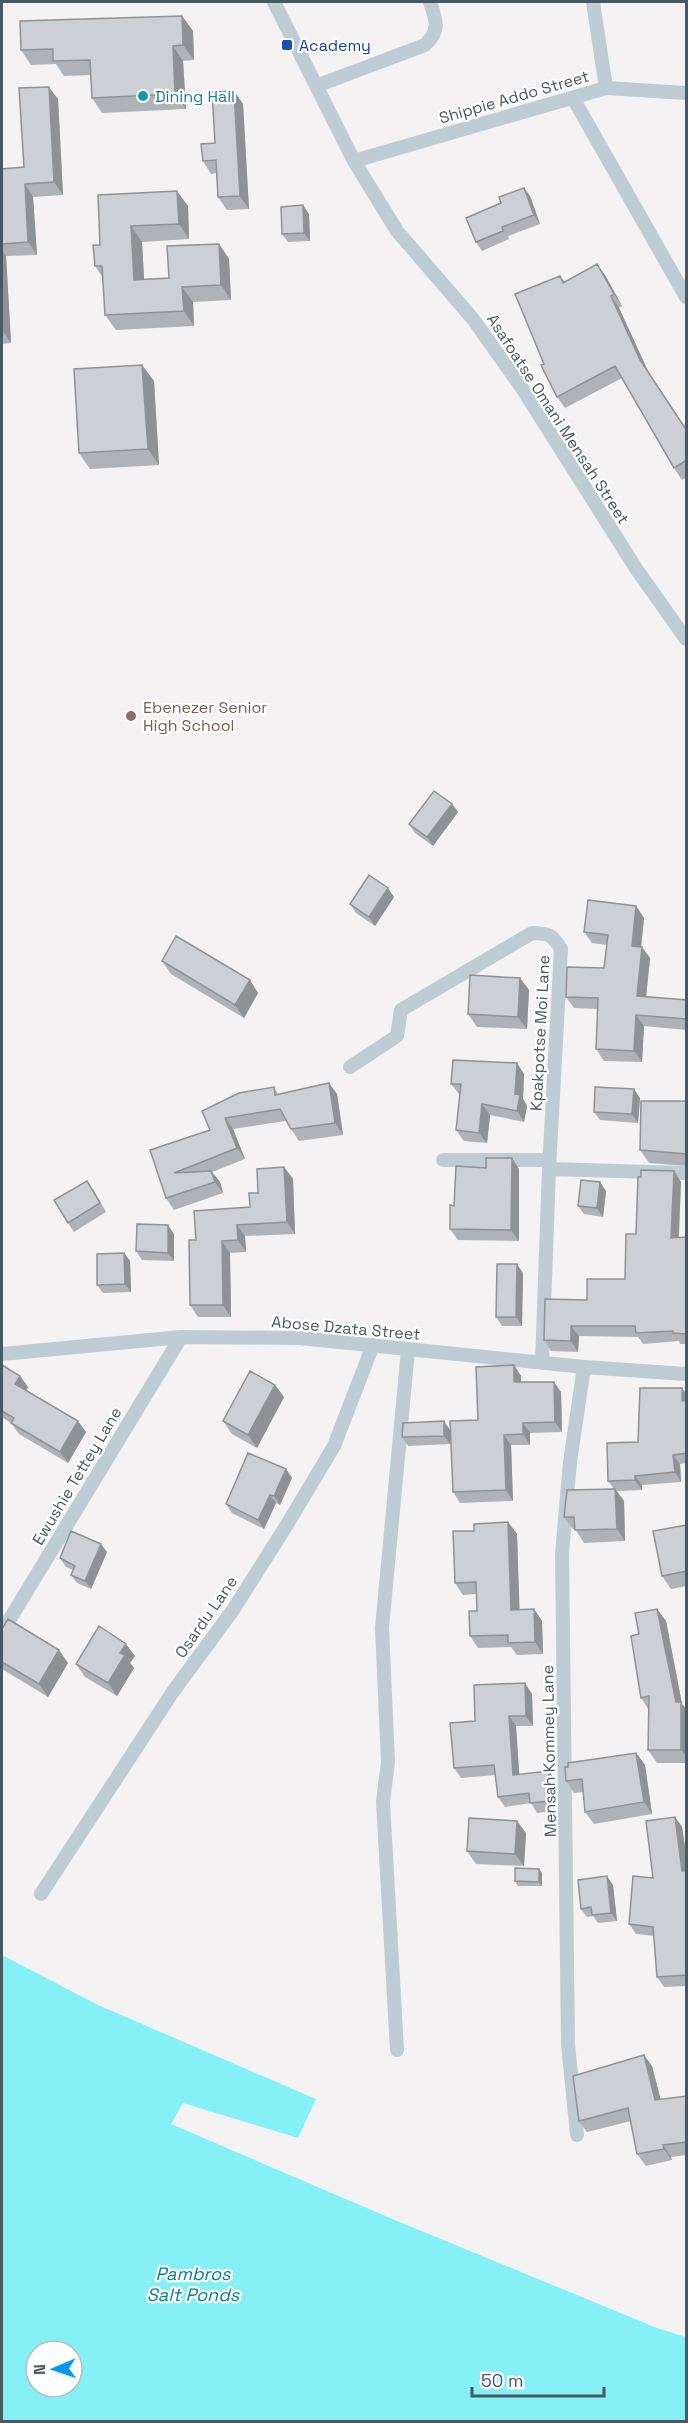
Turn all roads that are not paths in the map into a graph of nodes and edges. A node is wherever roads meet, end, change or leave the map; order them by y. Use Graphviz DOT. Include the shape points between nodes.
graph roads {
  1 [pos="274,2"];
  2 [pos="429,2"];
  3 [pos="593,2"];
  4 [pos="316,86"];
  5 [pos="606,88"];
  6 [pos="687,93"];
  7 [pos="573,98"];
  8 [pos="354,161"];
  9 [pos="687,297"];
  10 [pos="687,639"];
  11 [pos="350,1067"];
  12 [pos="443,1160"];
  13 [pos="549,1165"];
  14 [pos="687,1173"];
  15 [pos="181,1336"];
  16 [pos="373,1345"];
  17 [pos="408,1350"];
  18 [pos="2,1354"];
  19 [pos="542,1363"];
  20 [pos="584,1367"];
  21 [pos="687,1374"];
  22 [pos="2,1632"];
  23 [pos="41,1894"];
  24 [pos="397,2050"];
  25 [pos="577,2135"];
  1 -- 4 [label="street, Asafoatse Omani Mensah Street"];
  2 -- 4 [label="street" via="438,27 425,45"];
  3 -- 5 [label="street"];
  4 -- 8 [label="street, Asafoatse Omani Mensah Street"];
  5 -- 6 [label="street, Shippie Addo Street"];
  5 -- 7 [label="street, Shippie Addo Street"];
  7 -- 8 [label="street, Shippie Addo Street"];
  7 -- 9 [label="street"];
  8 -- 10 [label="street, Asafoatse Omani Mensah Street" via="397,231 473,319 522,388 637,570"];
  11 -- 13 [label="street, Kpakpotse Moi Lane" via="397,1036 401,1010 532,933 546,933 554,937 561,949"];
  12 -- 13 [label="street"];
  13 -- 14 [label="street"];
  13 -- 19 [label="street, Kpakpotse Moi Lane"];
  15 -- 16 [label="street, Abose Dzata Street" via="300,1338"];
  15 -- 18 [label="street, Abose Dzata Street"];
  15 -- 22 [label="street, Ewushie Tettey Lane"];
  16 -- 17 [label="street, Abose Dzata Street"];
  16 -- 23 [label="street, Osardu Lane" via="334,1446 288,1523"];
  17 -- 19 [label="street, Abose Dzata Street"];
  17 -- 24 [label="street" via="382,1628 388,1762 383,1802"];
  19 -- 20 [label="street, Abose Dzata Street"];
  20 -- 21 [label="street, Abose Dzata Street"];
  20 -- 25 [label="street, Mensah Kommey Lane" via="562,1554 568,2044"];
}
